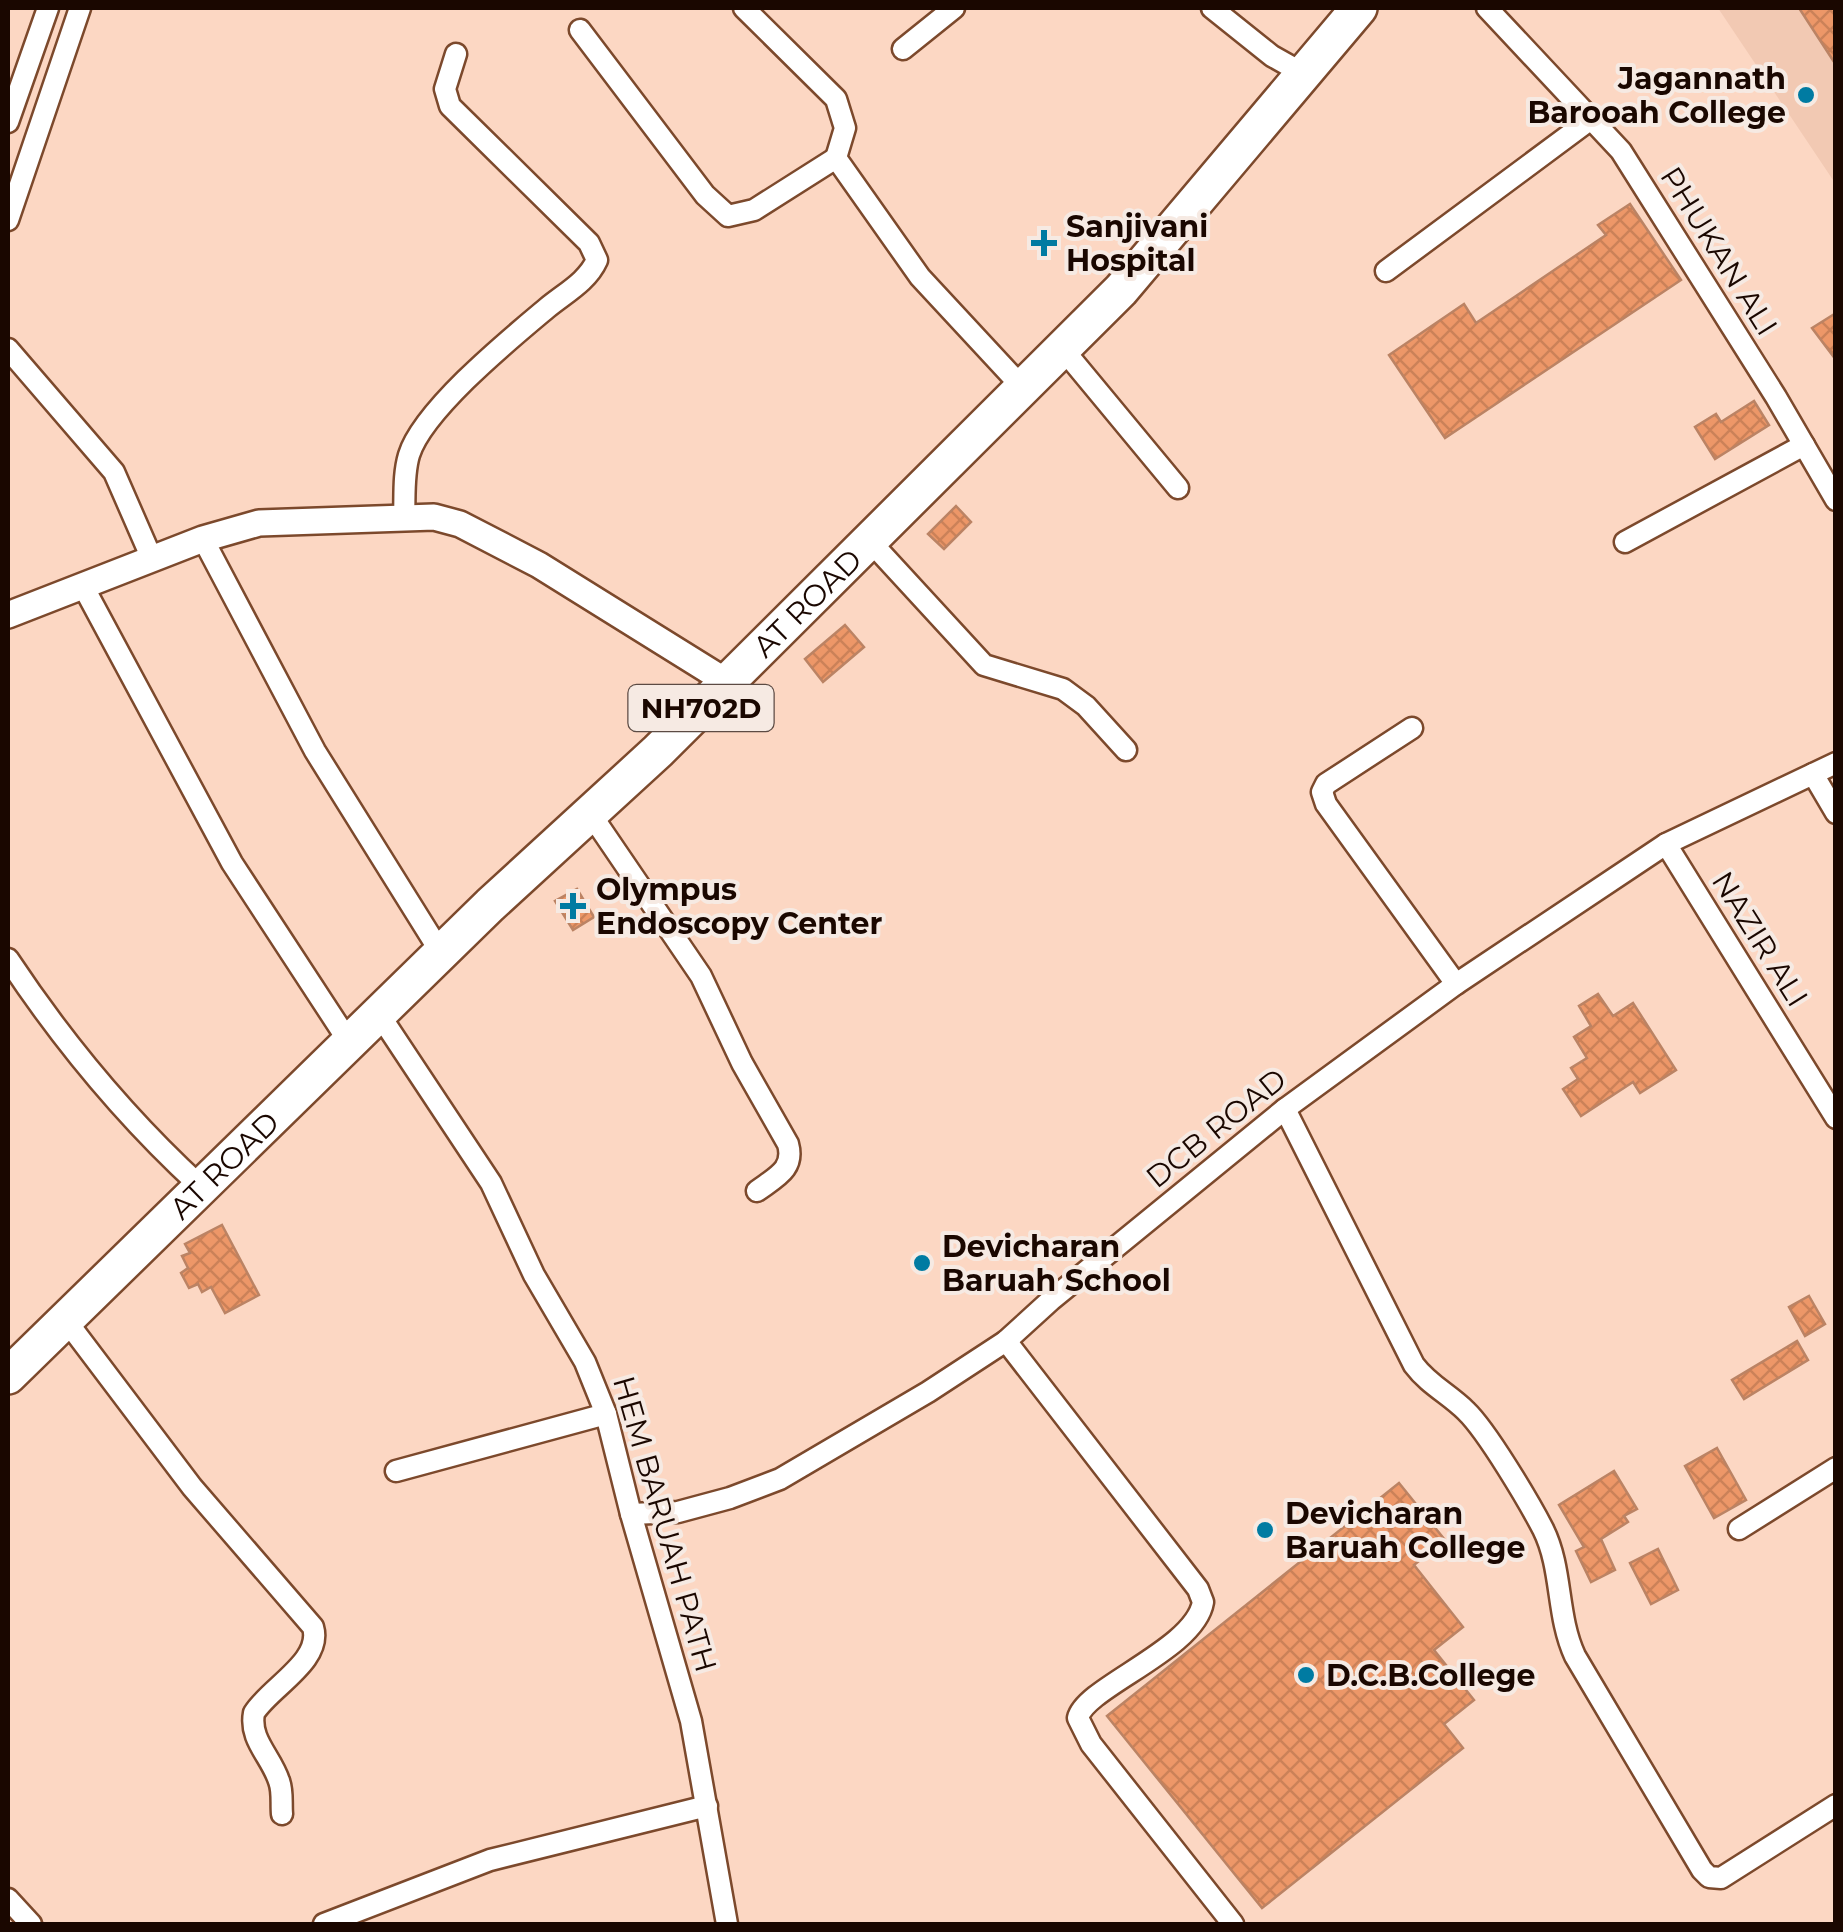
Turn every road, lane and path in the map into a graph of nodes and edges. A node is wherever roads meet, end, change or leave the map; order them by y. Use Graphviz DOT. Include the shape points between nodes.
graph roads {
  1 [pos="48,8"];
  2 [pos="80,8"];
  3 [pos="744,8"];
  4 [pos="954,8"];
  5 [pos="1212,8"];
  6 [pos="1359,8"];
  7 [pos="1488,8"];
  8 [pos="580,30"];
  9 [pos="903,49"];
  10 [pos="456,54"];
  11 [pos="1304,74"];
  12 [pos="1591,118"];
  13 [pos="8,122"];
  14 [pos="836,158"];
  15 [pos="8,220"];
  16 [pos="1386,271"];
  17 [pos="1062,348"];
  18 [pos="8,349"];
  19 [pos="1023,388"];
  20 [pos="1804,445"];
  21 [pos="1178,488"];
  22 [pos="1836,500"];
  23 [pos="404,518"];
  24 [pos="203,539"];
  25 [pos="869,540"];
  26 [pos="1625,542"];
  27 [pos="152,559"];
  28 [pos="83,586"];
  29 [pos="8,614"];
  30 [pos="726,682"];
  31 [pos="1412,728"];
  32 [pos="1126,750"];
  33 [pos="1836,763"];
  34 [pos="1813,774"];
  35 [pos="590,813"];
  36 [pos="1836,813"];
  37 [pos="1666,844"];
  38 [pos="441,953"];
  39 [pos="8,959"];
  40 [pos="1456,984"];
  41 [pos="379,1014"];
  42 [pos="350,1042"];
  43 [pos="1285,1109"];
  44 [pos="1836,1118"];
  45 [pos="200,1186"];
  46 [pos="757,1192"];
  47 [pos="65,1320"];
  48 [pos="1006,1342"];
  49 [pos="8,1376"];
  50 [pos="606,1414"];
  51 [pos="1836,1468"];
  52 [pos="396,1471"];
  53 [pos="630,1514"];
  54 [pos="1739,1529"];
  55 [pos="1836,1805"];
  56 [pos="708,1806"];
  57 [pos="282,1814"];
  58 [pos="8,1899"];
  59 [pos="32,1924"];
  60 [pos="324,1924"];
  61 [pos="728,1924"];
  62 [pos="1233,1924"];
  1 -- 13 [label="street"];
  2 -- 15 [label="street"];
  3 -- 14 [label="street" via="836,99 845,128"];
  4 -- 9 [label="street"];
  5 -- 11 [label="street"];
  6 -- 11 [label="highway, AT ROAD / NH702D"];
  7 -- 12 [label="street, PHUKAN ALI"];
  8 -- 14 [label="street" via="704,195 728,216 754,210"];
  10 -- 23 [label="street" via="445,90 450,106 590,244 597,260 429,422 410,450"];
  11 -- 17 [label="highway, AT ROAD / NH702D" via="1121,290"];
  12 -- 16 [label="street"];
  12 -- 20 [label="street, PHUKAN ALI" via="1621,150"];
  14 -- 19 [label="street" via="920,276"];
  17 -- 19 [label="highway, AT ROAD / NH702D"];
  17 -- 21 [label="street"];
  18 -- 27 [label="street" via="114,472"];
  19 -- 25 [label="highway, AT ROAD / NH702D"];
  20 -- 22 [label="street, PHUKAN ALI"];
  20 -- 26 [label="street"];
  23 -- 24 [label="street" via="259,524"];
  23 -- 30 [label="street" via="460,524"];
  24 -- 27 [label="street"];
  24 -- 38 [label="street" via="315,751"];
  25 -- 30 [label="highway, AT ROAD / NH702D"];
  25 -- 32 [label="street" via="984,664 1063,688"];
  27 -- 28 [label="street"];
  28 -- 29 [label="street"];
  28 -- 42 [label="street" via="232,863"];
  30 -- 35 [label="highway, AT ROAD / NH702D"];
  31 -- 40 [label="street" via="1322,792"];
  33 -- 34 [label="street, DCB ROAD"];
  34 -- 36 [label="street"];
  34 -- 37 [label="street, DCB ROAD"];
  35 -- 38 [label="highway, AT ROAD / NH702D"];
  35 -- 46 [label="street" via="702,976 788,1144 787,1168"];
  37 -- 40 [label="street, DCB ROAD"];
  37 -- 44 [label="street, NAZIR ALI"];
  38 -- 41 [label="highway, AT ROAD / NH702D"];
  39 -- 45 [label="street" via="65,1042 150,1140"];
  40 -- 43 [label="street, DCB ROAD"];
  41 -- 42 [label="highway, AT ROAD / NH702D"];
  41 -- 50 [label="street, HEM BARUAH PATH" via="491,1183"];
  42 -- 45 [label="highway, AT ROAD / NH702D"];
  43 -- 48 [label="street, DCB ROAD"];
  43 -- 55 [label="street" via="1414,1364 1470,1414 1542,1526 1574,1656 1702,1870 1720,1878"];
  45 -- 47 [label="highway, AT ROAD / NH702D"];
  47 -- 49 [label="highway, AT ROAD / NH702D"];
  47 -- 57 [label="street" via="192,1487 313,1627 310,1652 260,1703 252,1724 281,1784"];
  48 -- 53 [label="street, DCB ROAD" via="780,1479 678,1512"];
  48 -- 62 [label="street" via="1204,1602 1194,1624 1085,1704 1078,1718 1091,1744"];
  50 -- 52 [label="street"];
  50 -- 53 [label="street, HEM BARUAH PATH"];
  51 -- 54 [label="street"];
  53 -- 56 [label="street, HEM BARUAH PATH" via="691,1721"];
  56 -- 60 [label="street" via="490,1860"];
  56 -- 61 [label="street, HEM BARUAH PATH"];
  58 -- 59 [label="street"];
}
